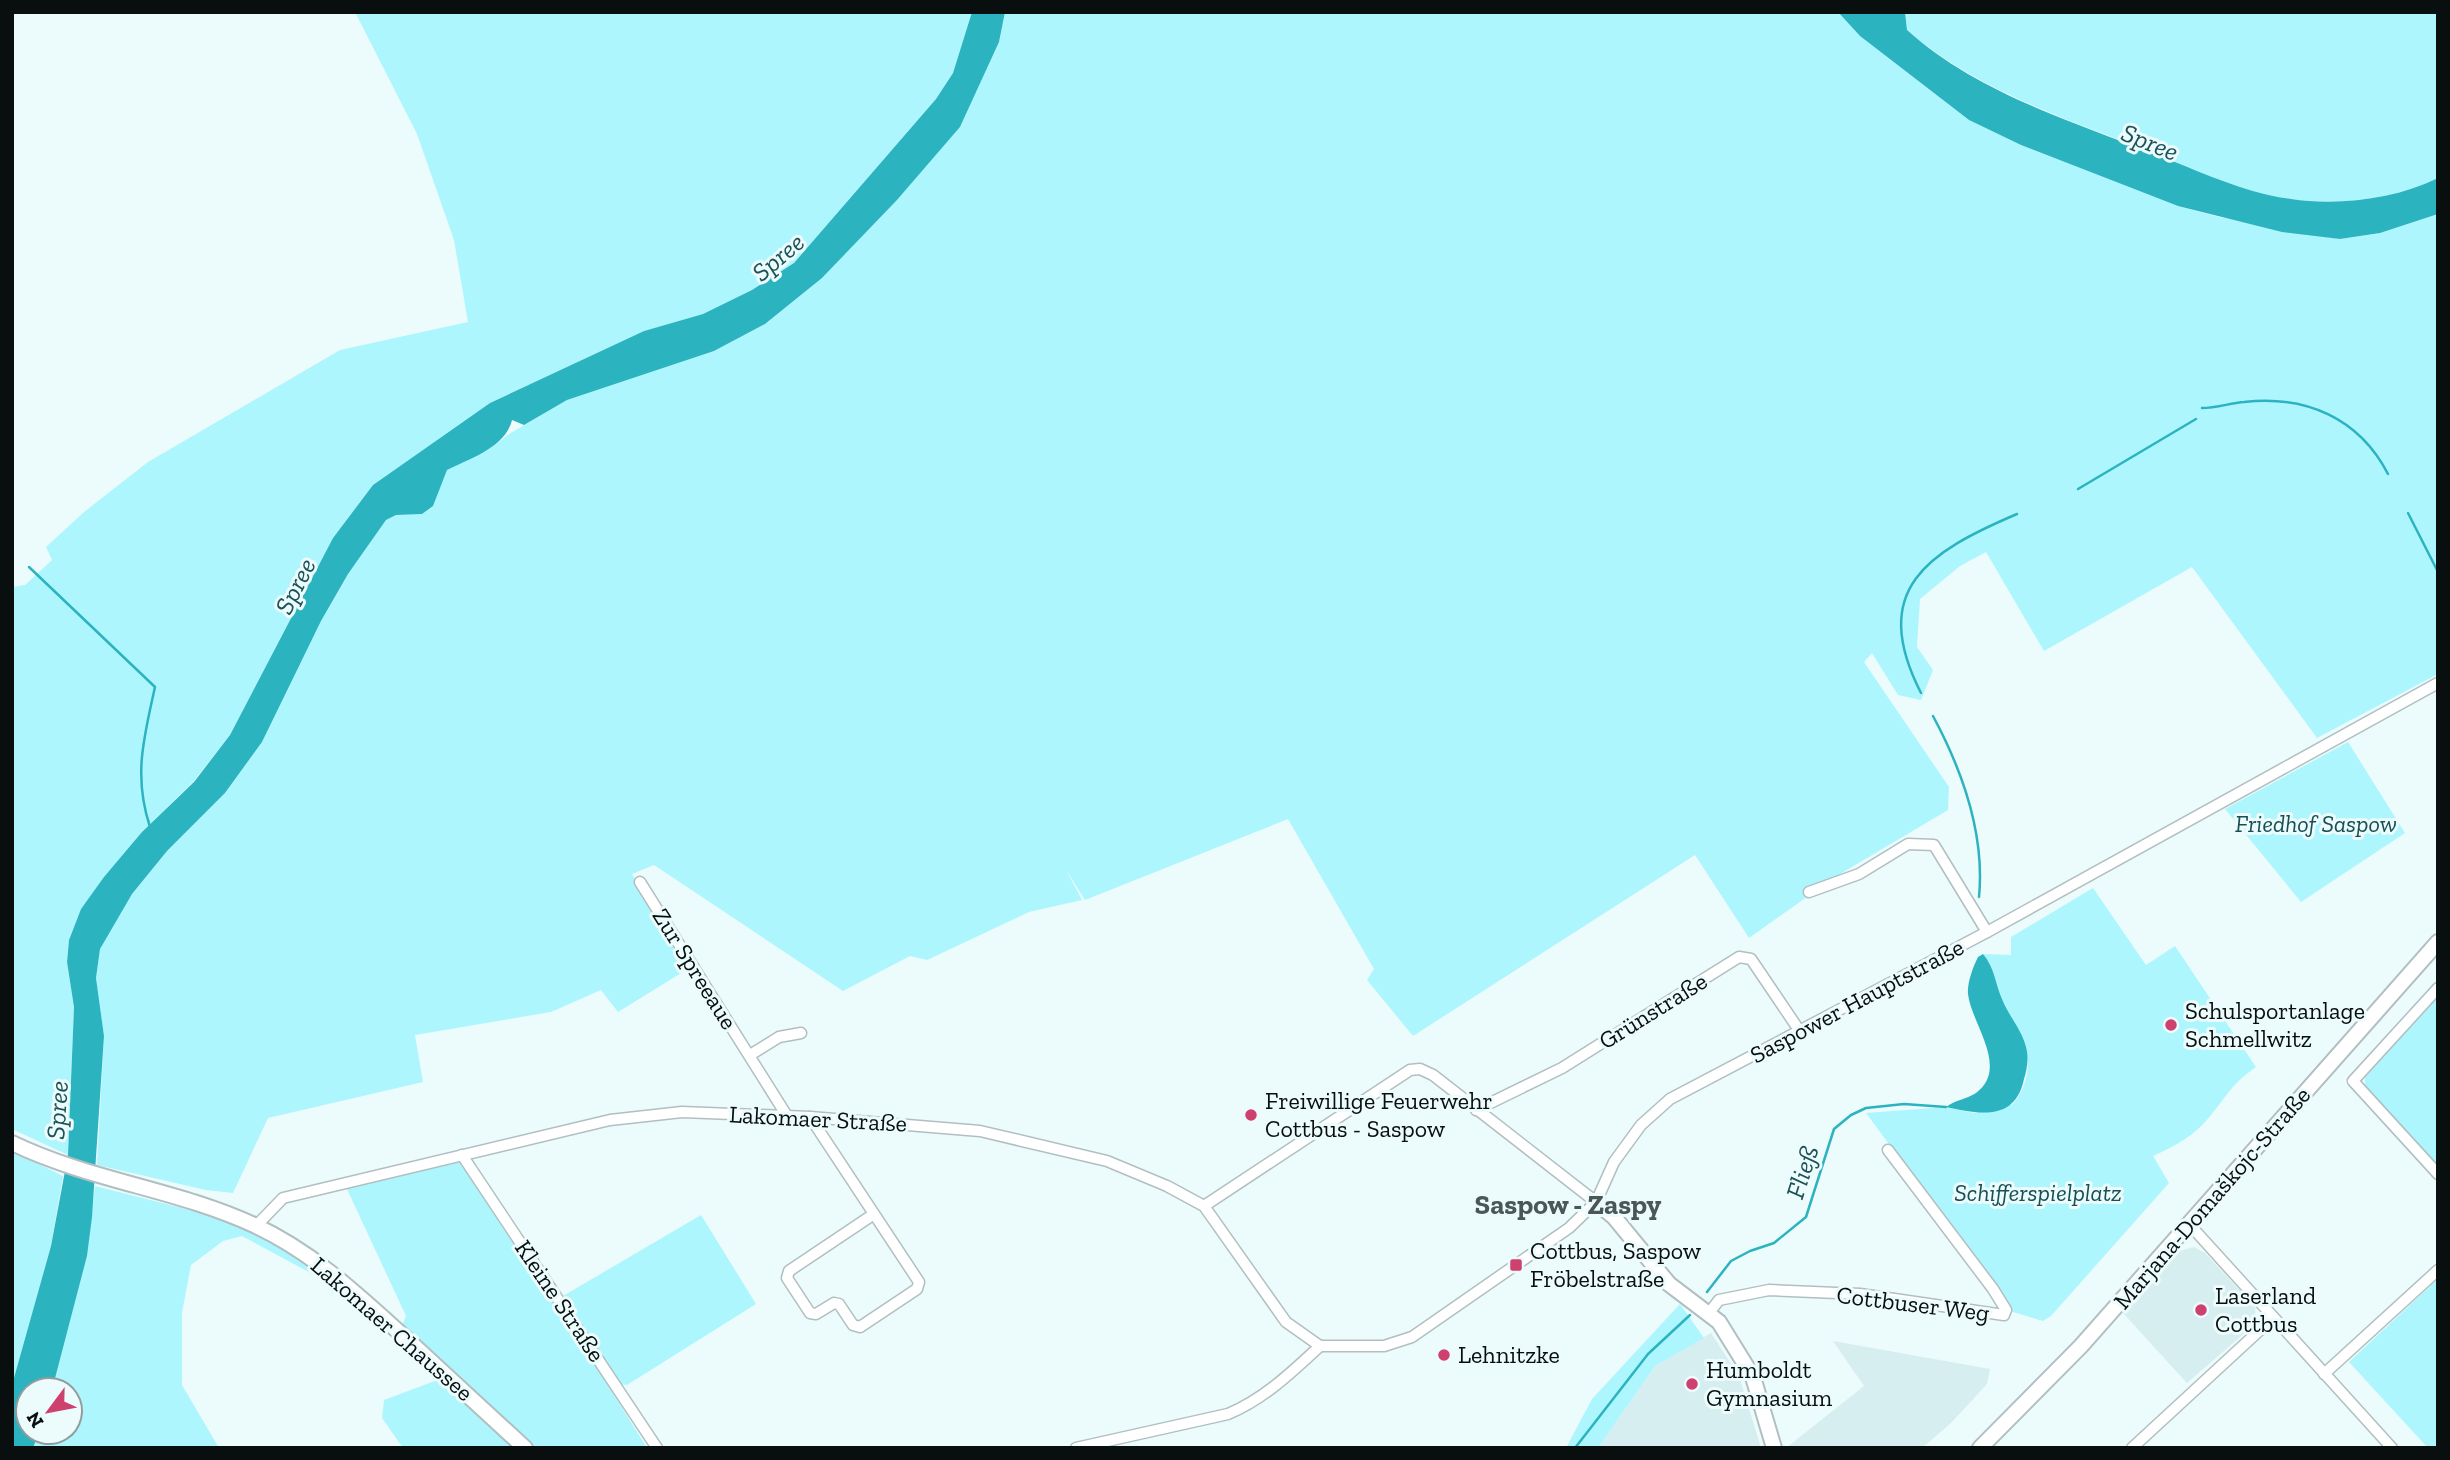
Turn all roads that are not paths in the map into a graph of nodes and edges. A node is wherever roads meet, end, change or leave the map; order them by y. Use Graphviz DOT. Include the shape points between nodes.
graph roads {
  1 [pos="2438,683"];
  2 [pos="640,882"];
  3 [pos="1809,892"];
  4 [pos="1987,933"];
  5 [pos="2438,942"];
  6 [pos="2438,988"];
  7 [pos="801,1033"];
  8 [pos="1801,1033"];
  9 [pos="750,1055"];
  10 [pos="1476,1110"];
  11 [pos="788,1116"];
  12 [pos="810,1117"];
  13 [pos="12,1143"];
  14 [pos="1888,1150"];
  15 [pos="462,1155"];
  16 [pos="2438,1174"];
  17 [pos="1596,1202"];
  18 [pos="1204,1206"];
  19 [pos="874,1214"];
  20 [pos="2190,1225"];
  21 [pos="256,1226"];
  22 [pos="2438,1270"];
  23 [pos="1709,1313"];
  24 [pos="2273,1318"];
  25 [pos="1320,1346"];
  26 [pos="2325,1374"];
  27 [pos="525,1448"];
  28 [pos="657,1448"];
  29 [pos="1076,1448"];
  30 [pos="1774,1448"];
  31 [pos="1980,1448"];
  32 [pos="2132,1448"];
  33 [pos="2392,1448"];
  1 -- 4 [label="street, Saspower Hauptstraße"];
  2 -- 9 [label="street, Zur Spreeaue"];
  3 -- 4 [label="street" via="1859,874 1908,844 1934,845"];
  4 -- 8 [label="street, Saspower Hauptstraße"];
  5 -- 20 [label="street, Marjana-Domaškojc-Straße"];
  6 -- 16 [label="street" via="2353,1081"];
  7 -- 9 [label="street, Zur Spreeaue" via="779,1037"];
  8 -- 10 [label="street, Grünstraße" via="1751,959 1739,957 1562,1069"];
  8 -- 17 [label="street, Saspower Hauptstraße" via="1670,1099 1641,1125 1614,1162"];
  9 -- 11 [label="street, Zur Spreeaue"];
  10 -- 17 [label="street"];
  10 -- 18 [label="street" via="1433,1075 1410,1070"];
  11 -- 12 [label="street, Lakomaer Straße"];
  11 -- 15 [label="street, Lakomaer Straße" via="682,1112 610,1120"];
  12 -- 18 [label="street, Lakomaer Straße" via="980,1131 1043,1145 1107,1161"];
  12 -- 19 [label="street"];
  13 -- 21 [label="street, Lakomaer Chaussee" via="48,1160 210,1206"];
  14 -- 23 [label="street, Cottbuser Weg" via="1993,1289 2006,1310 2004,1315 1860,1294 1769,1290 1719,1300"];
  15 -- 21 [label="street, Lakomaer Straße" via="283,1198"];
  15 -- 28 [label="street, Kleine Straße"];
  17 -- 23 [label="street" via="1614,1217 1668,1284"];
  17 -- 25 [label="street, Saspower Hauptstraße" via="1569,1228 1412,1337 1384,1346"];
  18 -- 25 [label="street, Lakomaer Straße" via="1286,1322"];
  19 -- 19 [label="street" via="919,1282 916,1289 860,1327 853,1325 839,1304 810,1313 787,1278 789,1271"];
  20 -- 24 [label="street"];
  20 -- 31 [label="street, Marjana-Domaškojc-Straße" via="2081,1346"];
  21 -- 27 [label="street, Lakomaer Chaussee" via="306,1254 346,1284"];
  22 -- 26 [label="street"];
  23 -- 30 [label="street" via="1720,1322 1753,1377"];
  24 -- 26 [label="street"];
  24 -- 32 [label="street"];
  25 -- 29 [label="street" via="1282,1381 1228,1414"];
  26 -- 33 [label="street"];
}
